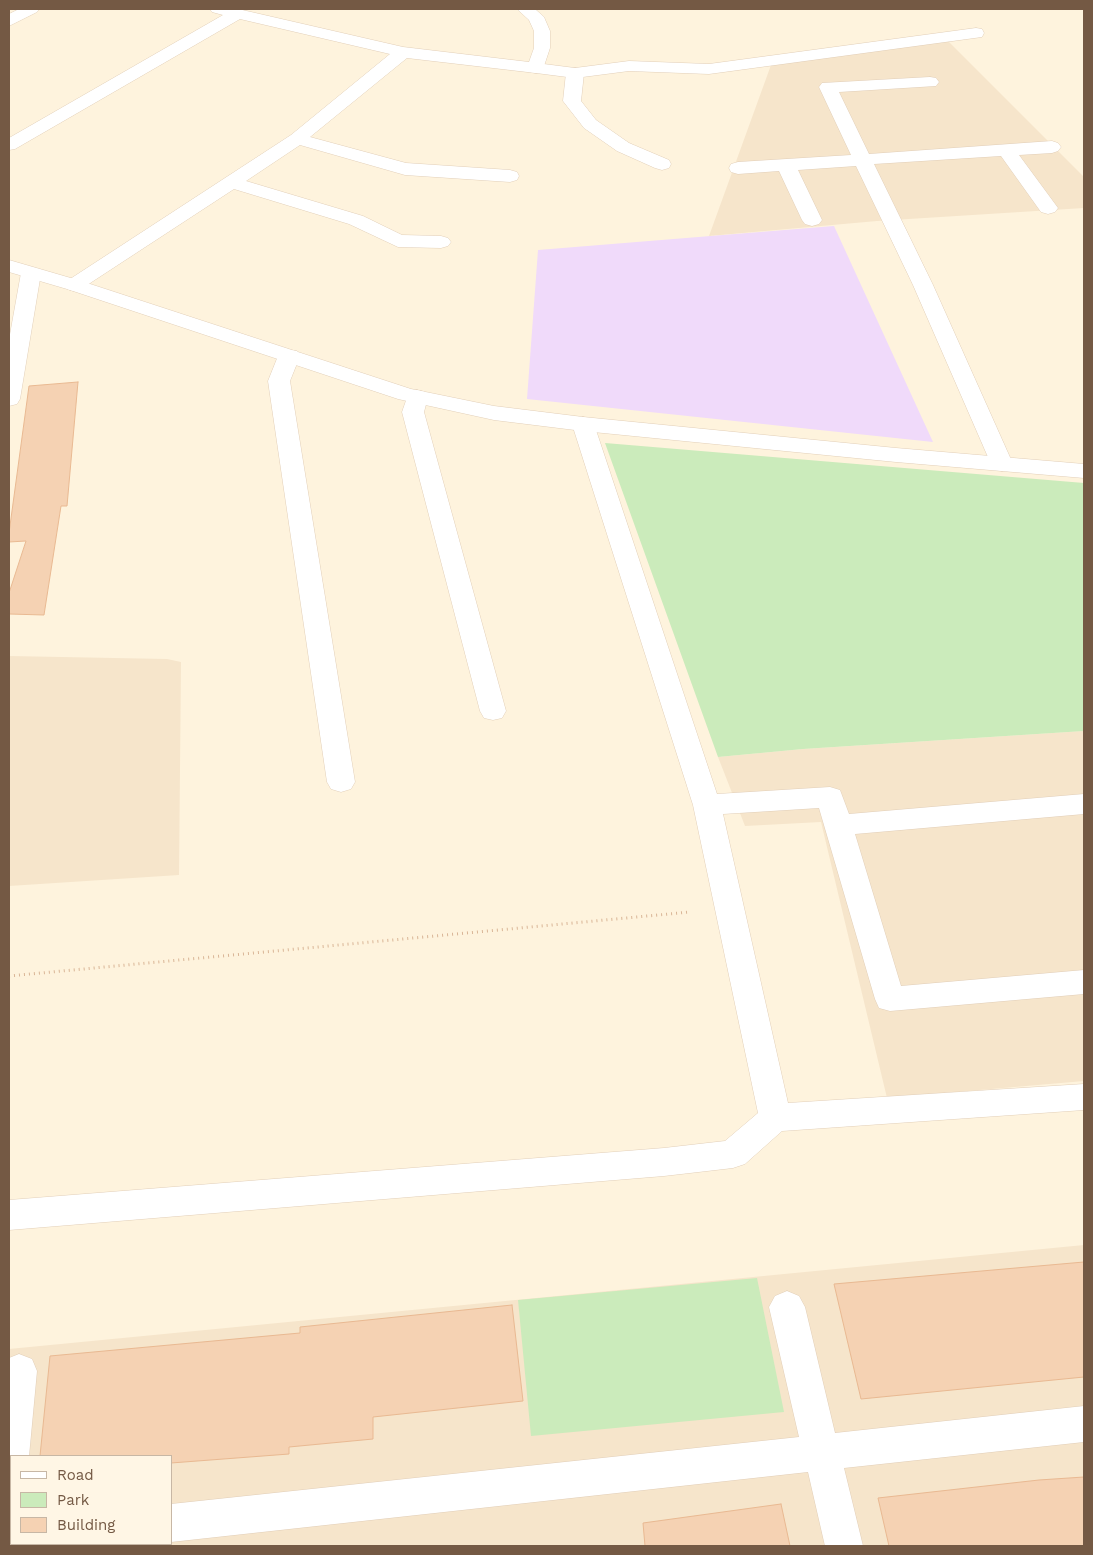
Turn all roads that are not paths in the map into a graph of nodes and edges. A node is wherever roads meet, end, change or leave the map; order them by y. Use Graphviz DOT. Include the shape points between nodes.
graph roads {
  1 [pos="31,9"];
  2 [pos="218,9"];
  3 [pos="525,9"];
  4 [pos="237,14"];
  5 [pos="9,21"];
  6 [pos="976,33"];
  7 [pos="403,52"];
  8 [pos="536,68"];
  9 [pos="575,73"];
  10 [pos="930,82"];
  11 [pos="297,139"];
  12 [pos="9,145"];
  13 [pos="1052,147"];
  14 [pos="1006,150"];
  15 [pos="863,160"];
  16 [pos="662,164"];
  17 [pos="786,165"];
  18 [pos="738,168"];
  19 [pos="510,176"];
  20 [pos="231,182"];
  21 [pos="1048,208"];
  22 [pos="812,220"];
  23 [pos="441,242"];
  24 [pos="9,266"];
  25 [pos="30,273"];
  26 [pos="74,285"];
  27 [pos="290,356"];
  28 [pos="417,397"];
  29 [pos="9,399"];
  30 [pos="583,424"];
  31 [pos="1002,464"];
  32 [pos="1084,471"];
  33 [pos="494,711"];
  34 [pos="341,782"];
  35 [pos="1084,804"];
  36 [pos="707,805"];
  37 [pos="838,825"];
  38 [pos="1084,982"];
  39 [pos="1084,1096"];
  40 [pos="775,1118"];
  41 [pos="9,1215"];
  42 [pos="787,1307"];
  43 [pos="19,1371"];
  44 [pos="1084,1424"];
  45 [pos="821,1453"];
  46 [pos="10,1455"];
  47 [pos="172,1522"];
  48 [pos="844,1546"];
  1 -- 5 [label="street"];
  2 -- 4 [label="street"];
  3 -- 8 [label="street" via="536,16 542,31 542,48"];
  4 -- 7 [label="street"];
  4 -- 12 [label="street"];
  6 -- 9 [label="street" via="709,69 629,66"];
  7 -- 8 [label="street"];
  7 -- 11 [label="street"];
  8 -- 9 [label="street"];
  9 -- 16 [label="street" via="572,101 590,124 623,147"];
  10 -- 15 [label="street" via="828,87"];
  11 -- 19 [label="street" via="405,169"];
  11 -- 20 [label="street"];
  13 -- 14 [label="street"];
  14 -- 15 [label="street"];
  14 -- 21 [label="street"];
  15 -- 17 [label="street"];
  15 -- 31 [label="street" via="923,285"];
  17 -- 18 [label="street"];
  17 -- 22 [label="street"];
  20 -- 23 [label="street" via="356,220 398,241"];
  20 -- 26 [label="street"];
  24 -- 25 [label="street"];
  25 -- 26 [label="street"];
  25 -- 29 [label="street"];
  26 -- 27 [label="street"];
  27 -- 28 [label="street"];
  27 -- 34 [label="street" via="279,380"];
  28 -- 30 [label="street"];
  28 -- 33 [label="street" via="413,412"];
  30 -- 31 [label="street"];
  30 -- 36 [label="street"];
  31 -- 32 [label="street"];
  35 -- 37 [label="street"];
  36 -- 37 [label="street" via="830,797"];
  36 -- 40 [label="street"];
  37 -- 38 [label="street" via="890,999"];
  39 -- 40 [label="street"];
  40 -- 41 [label="street" via="733,1154"];
  42 -- 45 [label="street"];
  43 -- 46 [label="street"];
  44 -- 45 [label="street"];
  45 -- 47 [label="street"];
  45 -- 48 [label="street"];
}
